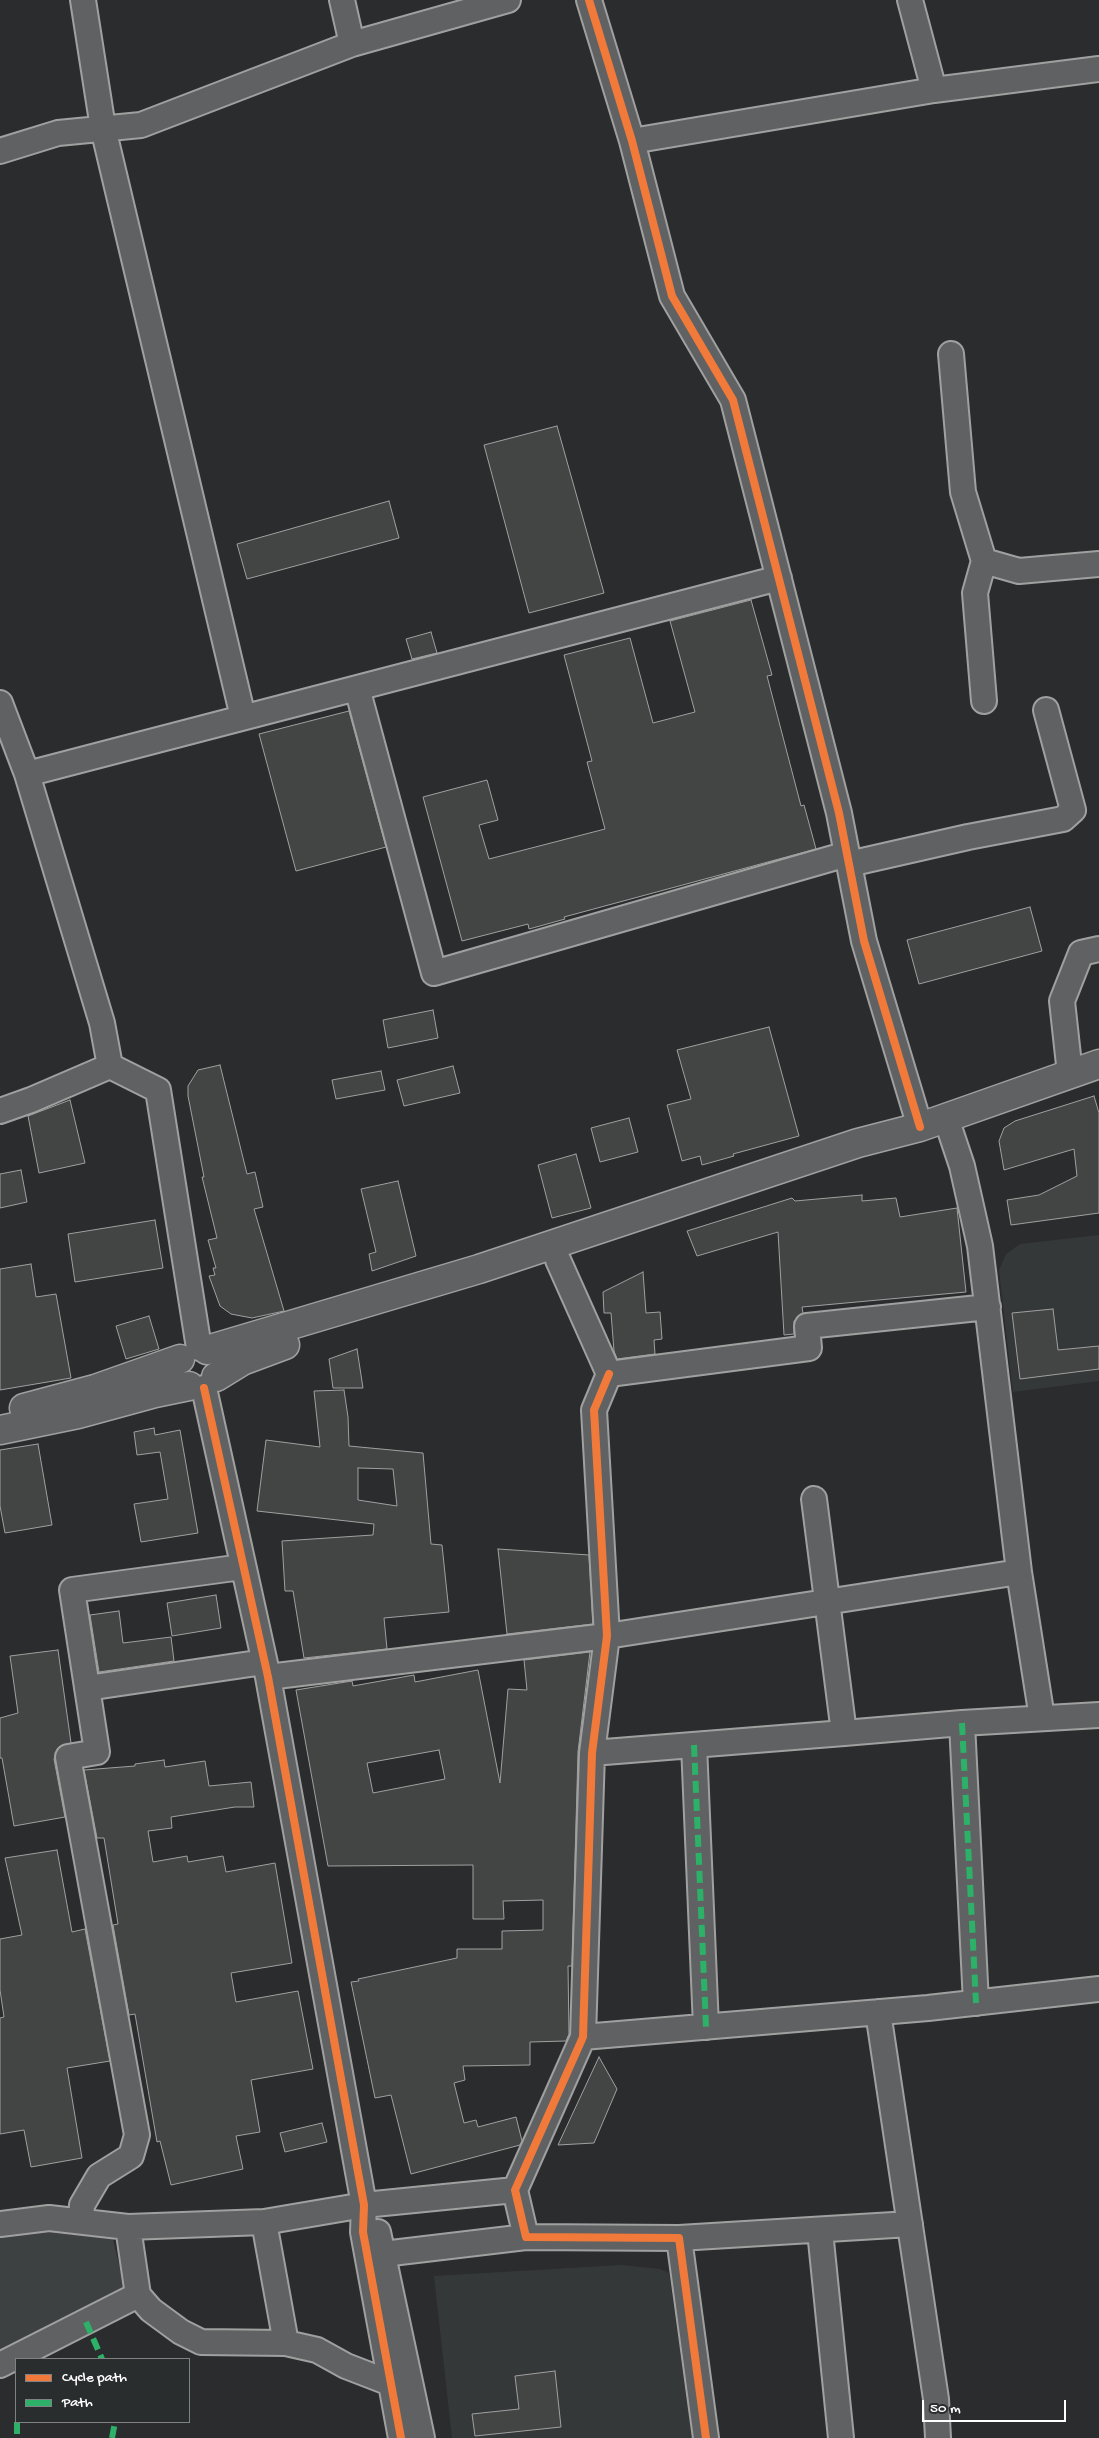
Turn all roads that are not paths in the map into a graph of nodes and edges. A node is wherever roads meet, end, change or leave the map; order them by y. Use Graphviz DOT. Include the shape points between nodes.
graph roads {
  1 [pos="83,0"];
  2 [pos="342,0"];
  3 [pos="508,0"];
  4 [pos="589,0"];
  5 [pos="910,0"];
  6 [pos="352,44"];
  7 [pos="1099,69"];
  8 [pos="934,90"];
  9 [pos="104,128"];
  10 [pos="632,141"];
  11 [pos="0,151"];
  12 [pos="951,354"];
  13 [pos="984,561"];
  14 [pos="1099,564"];
  15 [pos="779,578"];
  16 [pos="357,688"];
  17 [pos="984,701"];
  18 [pos="0,703"];
  19 [pos="1046,710"];
  20 [pos="243,717"];
  21 [pos="26,774"];
  22 [pos="848,859"];
  23 [pos="1099,948"];
  24 [pos="1099,1064"];
  25 [pos="110,1066"];
  26 [pos="1070,1074"];
  27 [pos="0,1111"];
  28 [pos="946,1118"];
  29 [pos="920,1127"];
  30 [pos="558,1260"];
  31 [pos="988,1307"];
  32 [pos="195,1352"];
  33 [pos="609,1374"];
  34 [pos="203,1384"];
  35 [pos="76,1405"];
  36 [pos="0,1412"];
  37 [pos="0,1430"];
  38 [pos="814,1499"];
  39 [pos="242,1566"];
  40 [pos="1018,1572"];
  41 [pos="827,1602"];
  42 [pos="607,1636"];
  43 [pos="266,1669"];
  44 [pos="87,1688"];
  45 [pos="1099,1715"];
  46 [pos="1042,1718"];
  47 [pos="962,1723"];
  48 [pos="844,1734"];
  49 [pos="694,1745"];
  50 [pos="592,1753"];
  51 [pos="1099,1989"];
  52 [pos="976,2003"];
  53 [pos="878,2012"];
  54 [pos="706,2027"];
  55 [pos="583,2037"];
  56 [pos="515,2190"];
  57 [pos="364,2205"];
  58 [pos="81,2221"];
  59 [pos="264,2222"];
  60 [pos="0,2224"];
  61 [pos="910,2224"];
  62 [pos="128,2227"];
  63 [pos="820,2231"];
  64 [pos="526,2237"];
  65 [pos="679,2238"];
  66 [pos="383,2254"];
  67 [pos="138,2296"];
  68 [pos="286,2343"];
  69 [pos="0,2365"];
  70 [pos="390,2383"];
  71 [pos="401,2438"];
  72 [pos="422,2438"];
  73 [pos="706,2438"];
  74 [pos="841,2438"];
  75 [pos="938,2438"];
  1 -- 9 [label="street"];
  2 -- 6 [label="street"];
  3 -- 6 [label="street"];
  4 -- 10 [label="street"];
  5 -- 8 [label="street"];
  6 -- 9 [label="street" via="141,125"];
  7 -- 8 [label="street"];
  8 -- 10 [label="street"];
  9 -- 11 [label="street" via="58,133"];
  9 -- 20 [label="street"];
  10 -- 15 [label="street" via="672,296 733,400"];
  12 -- 13 [label="street" via="963,492"];
  13 -- 14 [label="street" via="1019,571"];
  13 -- 17 [label="street" via="975,592"];
  15 -- 16 [label="street"];
  15 -- 22 [label="street"];
  16 -- 20 [label="street"];
  16 -- 22 [label="street" via="434,973"];
  18 -- 21 [label="street"];
  19 -- 22 [label="street" via="1073,810 1063,819"];
  20 -- 21 [label="street"];
  21 -- 25 [label="street" via="102,1023"];
  22 -- 29 [label="street" via="864,941"];
  23 -- 26 [label="street" via="1080,954 1062,1001"];
  24 -- 26 [label="main road"];
  25 -- 27 [label="street"];
  25 -- 32 [label="street" via="158,1090"];
  26 -- 28 [label="main road"];
  28 -- 29 [label="main road"];
  28 -- 31 [label="street" via="962,1166 980,1246"];
  29 -- 30 [label="main road" via="872,1155"];
  29 -- 32 [label="main road" via="858,1143 479,1269"];
  30 -- 33 [label="street"];
  30 -- 34 [label="main road" via="270,1350 242,1361"];
  31 -- 33 [label="street" via="807,1326 809,1348"];
  31 -- 40 [label="street"];
  32 -- 34 [label="main road" via="217,1362"];
  32 -- 34 [label="main road" via="179,1374"];
  32 -- 35 [label="main road"];
  33 -- 42 [label="street" via="594,1410"];
  34 -- 35 [label="main road"];
  34 -- 39 [label="street"];
  35 -- 36 [label="main road"];
  35 -- 37 [label="main road"];
  38 -- 41 [label="street"];
  39 -- 43 [label="street"];
  39 -- 44 [label="street" via="72,1590"];
  40 -- 41 [label="street"];
  40 -- 46 [label="street"];
  41 -- 42 [label="street"];
  41 -- 48 [label="street"];
  42 -- 43 [label="street"];
  42 -- 50 [label="street"];
  43 -- 44 [label="street"];
  43 -- 57 [label="street"];
  44 -- 58 [label="street" via="97,1752 68,1757 137,2135 131,2156 100,2176 82,2204"];
  45 -- 46 [label="street"];
  46 -- 47 [label="street"];
  47 -- 48 [label="street"];
  47 -- 52 [label="street"];
  48 -- 49 [label="street"];
  49 -- 50 [label="street"];
  49 -- 54 [label="street"];
  50 -- 55 [label="street"];
  51 -- 52 [label="street"];
  52 -- 53 [label="street"];
  53 -- 54 [label="street"];
  53 -- 61 [label="street"];
  54 -- 55 [label="street"];
  55 -- 56 [label="street"];
  56 -- 57 [label="street"];
  56 -- 64 [label="street"];
  57 -- 59 [label="street"];
  57 -- 66 [label="street" via="376,2221"];
  57 -- 70 [label="street" via="362,2232"];
  58 -- 60 [label="street" via="49,2218"];
  58 -- 62 [label="street"];
  59 -- 62 [label="street"];
  59 -- 68 [label="street"];
  61 -- 63 [label="street"];
  61 -- 75 [label="street" via="936,2399"];
  62 -- 67 [label="street"];
  63 -- 65 [label="street"];
  63 -- 74 [label="street"];
  64 -- 65 [label="street"];
  64 -- 66 [label="street"];
  65 -- 73 [label="street"];
  66 -- 72 [label="street"];
  67 -- 68 [label="street" via="181,2332 201,2342"];
  67 -- 69 [label="street"];
  68 -- 70 [label="street" via="317,2350 346,2366"];
  70 -- 71 [label="street"];
}
